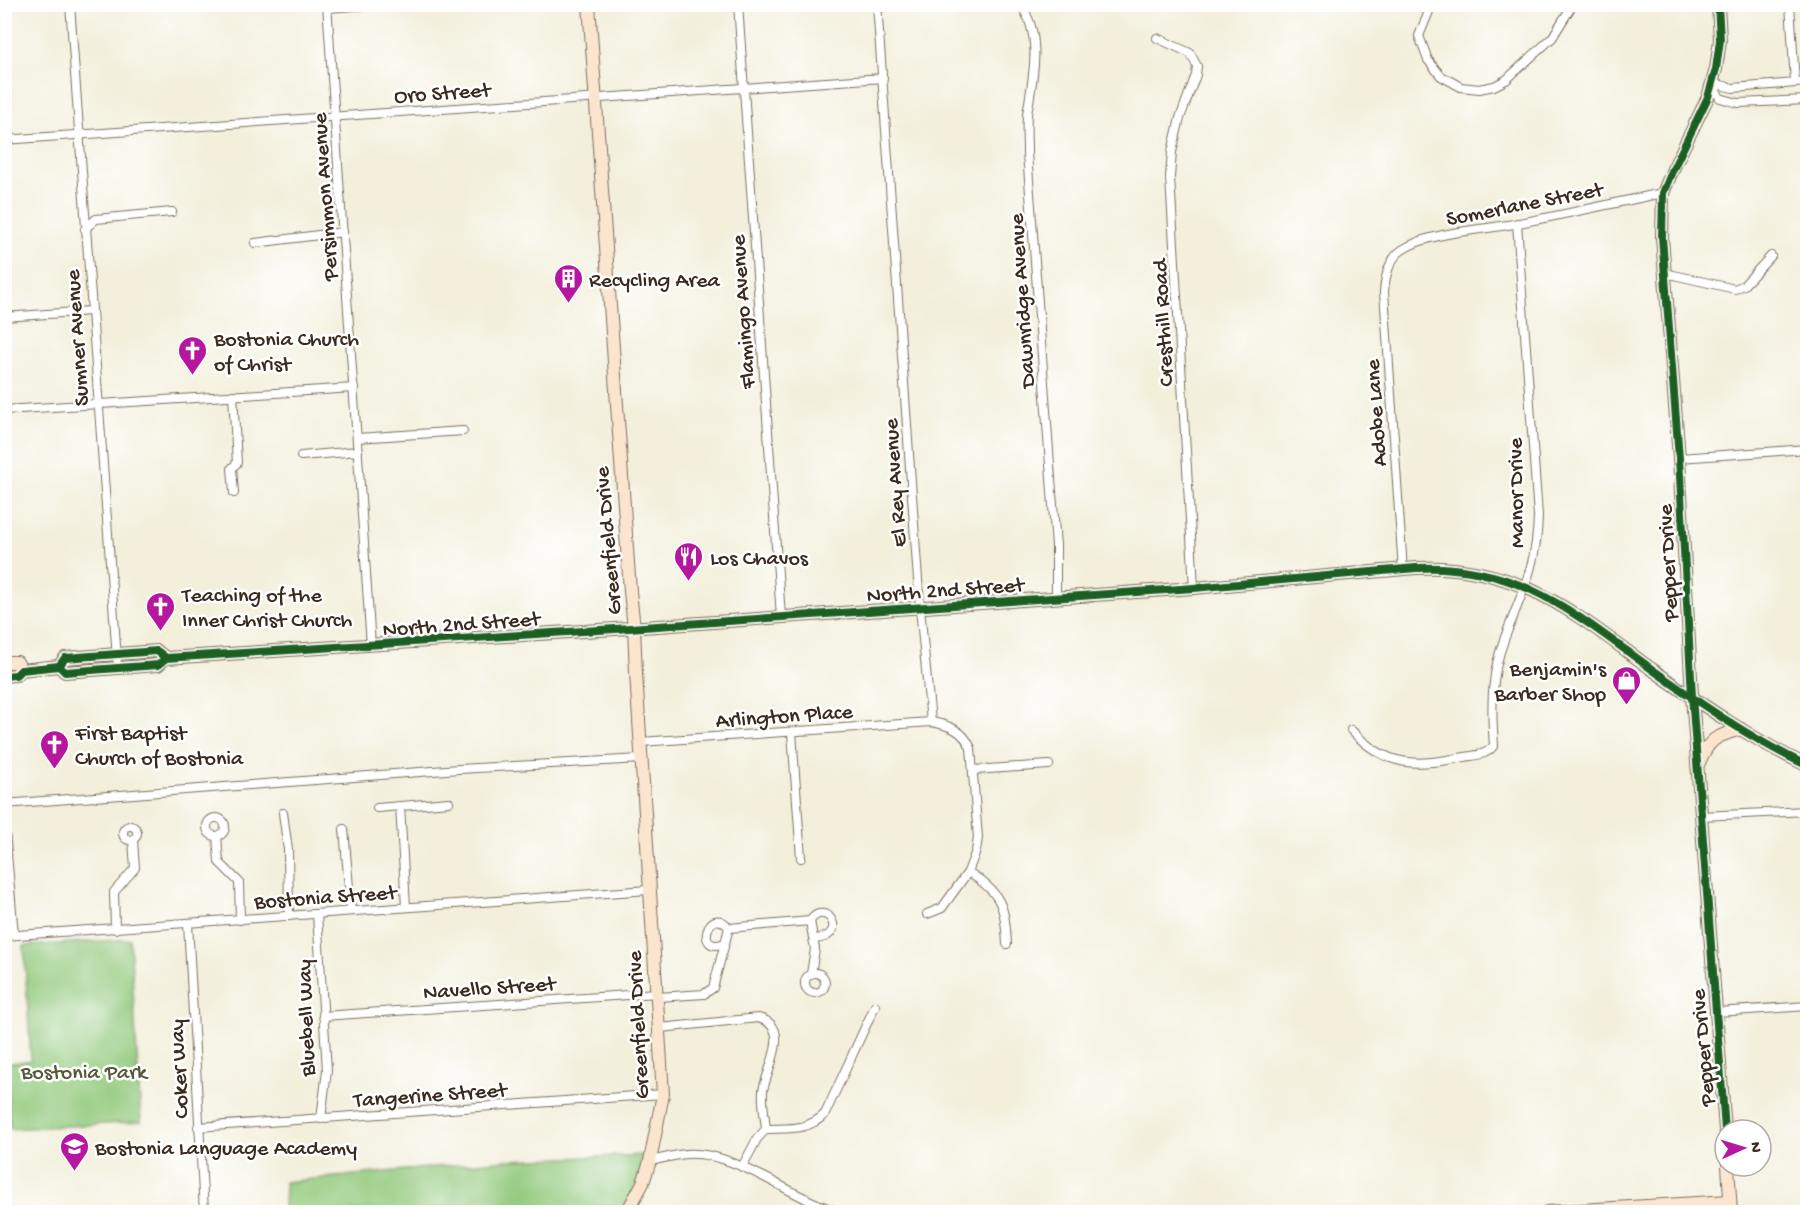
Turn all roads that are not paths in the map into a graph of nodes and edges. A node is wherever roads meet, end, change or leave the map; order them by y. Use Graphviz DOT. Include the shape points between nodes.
graph roads {
  1 [pos="70,4"];
  2 [pos="381,4"];
  3 [pos="589,4"];
  4 [pos="738,4"];
  5 [pos="877,4"];
  6 [pos="1020,4"];
  7 [pos="1432,4"];
  8 [pos="1573,4"];
  9 [pos="1718,4"];
  10 [pos="1790,4"];
  11 [pos="328,6"];
  12 [pos="1157,38"];
  13 [pos="882,78"];
  14 [pos="1808,82"];
  15 [pos="1712,83"];
  16 [pos="1795,83"];
  17 [pos="744,88"];
  18 [pos="596,98"];
  19 [pos="1808,100"];
  20 [pos="335,116"];
  21 [pos="79,134"];
  22 [pos="4,140"];
  23 [pos="1663,193"];
  24 [pos="172,212"];
  25 [pos="1517,223"];
  26 [pos="86,229"];
  27 [pos="343,232"];
  28 [pos="255,243"];
  29 [pos="1396,256"];
  30 [pos="1771,256"];
  31 [pos="1665,273"];
  32 [pos="91,311"];
  33 [pos="4,317"];
  34 [pos="354,388"];
  35 [pos="233,395"];
  36 [pos="98,404"];
  37 [pos="4,410"];
  38 [pos="463,431"];
  39 [pos="357,438"];
  40 [pos="1808,449"];
  41 [pos="358,451"];
  42 [pos="302,456"];
  43 [pos="1679,459"];
  44 [pos="234,493"];
  45 [pos="1403,570"];
  46 [pos="1526,586"];
  47 [pos="1194,588"];
  48 [pos="1056,598"];
  49 [pos="920,608"];
  50 [pos="781,617"];
  51 [pos="634,628"];
  52 [pos="371,646"];
  53 [pos="117,654"];
  54 [pos="165,658"];
  55 [pos="4,663"];
  56 [pos="59,666"];
  57 [pos="118,668"];
  58 [pos="21,670"];
  59 [pos="74,671"];
  60 [pos="4,676"];
  61 [pos="1692,696"];
  62 [pos="931,722"];
  63 [pos="1742,729"];
  64 [pos="1351,730"];
  65 [pos="792,732"];
  66 [pos="640,742"];
  67 [pos="641,759"];
  68 [pos="1049,765"];
  69 [pos="1808,766"];
  70 [pos="1698,767"];
  71 [pos="974,770"];
  72 [pos="449,802"];
  73 [pos="4,804"];
  74 [pos="399,806"];
  75 [pos="377,808"];
  76 [pos="1808,811"];
  77 [pos="283,813"];
  78 [pos="1701,816"];
  79 [pos="4,819"];
  80 [pos="345,829"];
  81 [pos="217,836"];
  82 [pos="133,840"];
  83 [pos="801,858"];
  84 [pos="968,872"];
  85 [pos="649,890"];
  86 [pos="406,907"];
  87 [pos="351,911"];
  88 [pos="317,914"];
  89 [pos="927,914"];
  90 [pos="289,916"];
  91 [pos="240,920"];
  92 [pos="810,921"];
  93 [pos="188,923"];
  94 [pos="729,928"];
  95 [pos="115,929"];
  96 [pos="9,936"];
  97 [pos="814,939"];
  98 [pos="725,943"];
  99 [pos="1007,944"];
  100 [pos="811,974"];
  101 [pos="658,995"];
  102 [pos="875,1006"];
  103 [pos="1808,1006"];
  104 [pos="1717,1012"];
  105 [pos="323,1016"];
  106 [pos="660,1028"];
  107 [pos="663,1094"];
  108 [pos="1724,1118"];
  109 [pos="321,1119"];
  110 [pos="198,1127"];
  111 [pos="766,1129"];
  112 [pos="650,1161"];
  113 [pos="742,1167"];
  114 [pos="1729,1178"];
  115 [pos="1731,1207"];
  116 [pos="204,1212"];
  117 [pos="627,1212"];
  118 [pos="841,1212"];
  119 [pos="1547,1212"];
  1 -- 21 [label="street, Sumner Avenue"];
  2 -- 11 [label="street"];
  3 -- 18 [label="main road, Greenfield Drive"];
  4 -- 17 [label="street, Flamingo Avenue"];
  5 -- 13 [label="street, El Rey Avenue"];
  6 -- 48 [label="street, Dawnridge Avenue" via="1033,34 1034,76 1027,117 1027,153 1056,546"];
  7 -- 8 [label="street" via="1419,36 1428,60 1441,76 1461,87 1479,89 1506,80 1551,39"];
  9 -- 15 [label="main road, Pepper Drive" via="1719,44"];
  10 -- 16 [label="street"];
  11 -- 20 [label="street, Persimmon Avenue"];
  12 -- 47 [label="street, Cresthill Road" via="1190,53 1197,66 1180,118 1170,177"];
  13 -- 17 [label="street, Oro Street"];
  13 -- 49 [label="street, El Rey Avenue"];
  14 -- 16 [label="street"];
  15 -- 16 [label="street" via="1733,88"];
  15 -- 19 [label="street" via="1720,98 1738,103"];
  15 -- 23 [label="main road, Pepper Drive"];
  17 -- 18 [label="street, Oro Street"];
  17 -- 50 [label="street, Flamingo Avenue"];
  18 -- 20 [label="street, Oro Street"];
  18 -- 51 [label="main road, Greenfield Drive"];
  20 -- 21 [label="street, Oro Street"];
  20 -- 27 [label="street, Persimmon Avenue"];
  21 -- 22 [label="street, Oro Street"];
  21 -- 26 [label="street, Sumner Avenue"];
  23 -- 25 [label="street, Somerlane Street"];
  23 -- 31 [label="main road, Pepper Drive"];
  24 -- 26 [label="street" via="96,219"];
  25 -- 29 [label="street, Somerlane Street" via="1448,234 1420,242"];
  25 -- 46 [label="street, Manor Drive" via="1538,516 1538,541"];
  26 -- 32 [label="street, Sumner Avenue"];
  27 -- 28 [label="street"];
  27 -- 34 [label="street, Persimmon Avenue"];
  29 -- 45 [label="street, Adobe Lane" via="1386,274 1384,292"];
  30 -- 31 [label="street" via="1744,285 1735,289"];
  31 -- 43 [label="main road, Pepper Drive"];
  32 -- 33 [label="street"];
  32 -- 36 [label="street, Sumner Avenue"];
  34 -- 35 [label="street"];
  34 -- 39 [label="street, Persimmon Avenue"];
  35 -- 36 [label="street"];
  35 -- 44 [label="street" via="237,462 232,468"];
  36 -- 37 [label="street"];
  36 -- 53 [label="street, Sumner Avenue"];
  38 -- 39 [label="street"];
  39 -- 41 [label="street"];
  40 -- 43 [label="street"];
  41 -- 42 [label="street"];
  41 -- 52 [label="street"];
  43 -- 61 [label="main road, Pepper Drive"];
  45 -- 46 [label="main road, North 2nd Street" via="1458,569"];
  45 -- 47 [label="main road, North 2nd Street"];
  46 -- 61 [label="main road, North 2nd Street" via="1560,603"];
  46 -- 64 [label="street, Manor Drive" via="1503,642 1493,684 1494,745 1487,753 1413,763 1385,757"];
  47 -- 48 [label="main road, North 2nd Street"];
  48 -- 49 [label="main road, North 2nd Street"];
  49 -- 50 [label="main road, North 2nd Street"];
  49 -- 62 [label="street, El Rey Avenue"];
  50 -- 51 [label="main road, North 2nd Street"];
  51 -- 52 [label="main road, North 2nd Street"];
  51 -- 66 [label="main road, Greenfield Drive"];
  52 -- 54 [label="main road, North 2nd Street"];
  53 -- 54 [label="main road, North 2nd Street" via="157,651"];
  53 -- 56 [label="main road, North 2nd Street" via="65,658"];
  53 -- 57 [label="street, Sumner Avenue"];
  53 -- 59 [label="main road" via="105,663 88,664"];
  54 -- 57 [label="main road, North 2nd Street" via="158,666"];
  55 -- 58 [label="main road, North 2nd Street" via="17,662"];
  56 -- 58 [label="main road, North 2nd Street"];
  56 -- 59 [label="main road, North 2nd Street" via="65,672"];
  57 -- 59 [label="main road, North 2nd Street"];
  58 -- 60 [label="main road, North 2nd Street" via="16,675"];
  61 -- 63 [label="main road, North 2nd Street"];
  61 -- 70 [label="main road, Pepper Drive"];
  62 -- 65 [label="street, Arlington Place"];
  62 -- 71 [label="street" via="950,725 968,741"];
  63 -- 69 [label="main road, North 2nd Street"];
  63 -- 70 [label="main road" via="1713,739"];
  65 -- 66 [label="street, Arlington Place"];
  65 -- 83 [label="street"];
  66 -- 67 [label="main road, Greenfield Drive"];
  67 -- 73 [label="street"];
  67 -- 85 [label="main road, Greenfield Drive"];
  68 -- 71 [label="street"];
  70 -- 78 [label="main road, Pepper Drive"];
  71 -- 84 [label="street" via="978,838"];
  72 -- 74 [label="street"];
  74 -- 75 [label="street"];
  74 -- 86 [label="street"];
  76 -- 78 [label="street"];
  77 -- 90 [label="street"];
  78 -- 104 [label="main road, Pepper Drive"];
  79 -- 96 [label="street"];
  80 -- 87 [label="street"];
  81 -- 91 [label="street" via="219,862 239,882"];
  82 -- 95 [label="street" via="135,868 114,892"];
  84 -- 89 [label="street" via="942,908"];
  84 -- 99 [label="street" via="996,894 1005,913"];
  85 -- 86 [label="street, Bostonia Street"];
  85 -- 101 [label="main road, Greenfield Drive"];
  86 -- 87 [label="street, Bostonia Street"];
  87 -- 88 [label="street, Bostonia Street"];
  88 -- 90 [label="street, Bostonia Street"];
  88 -- 105 [label="street, Bluebell Way"];
  90 -- 91 [label="street, Bostonia Street"];
  91 -- 93 [label="street, Bostonia Street"];
  92 -- 94 [label="street"];
  92 -- 97 [label="street"];
  92 -- 97 [label="street" via="821,914 832,922 830,934"];
  93 -- 95 [label="street, Bostonia Street"];
  93 -- 110 [label="street, Coker Way"];
  94 -- 98 [label="street"];
  94 -- 98 [label="street" via="718,921 707,928 710,942"];
  95 -- 96 [label="street, Bostonia Street"];
  97 -- 100 [label="street"];
  98 -- 101 [label="street, Navello Street" via="713,988 708,993"];
  101 -- 105 [label="street, Navello Street"];
  101 -- 106 [label="main road, Greenfield Drive"];
  102 -- 111 [label="street" via="825,1114 805,1127"];
  103 -- 104 [label="street"];
  104 -- 108 [label="main road, Pepper Drive"];
  105 -- 109 [label="street, Bluebell Way" via="327,1070"];
  106 -- 107 [label="main road, Greenfield Drive"];
  106 -- 111 [label="street" via="758,1018 772,1024 777,1035 763,1092"];
  107 -- 109 [label="street, Tangerine Street"];
  107 -- 112 [label="main road, Greenfield Drive"];
  109 -- 110 [label="street, Tangerine Street"];
  110 -- 116 [label="street, Coker Way"];
  111 -- 113 [label="street"];
  112 -- 113 [label="street" via="687,1154 713,1157"];
  112 -- 117 [label="main road, Greenfield Drive"];
  113 -- 118 [label="street"];
  114 -- 115 [label="main road"];
  115 -- 119 [label="main road"];
}
